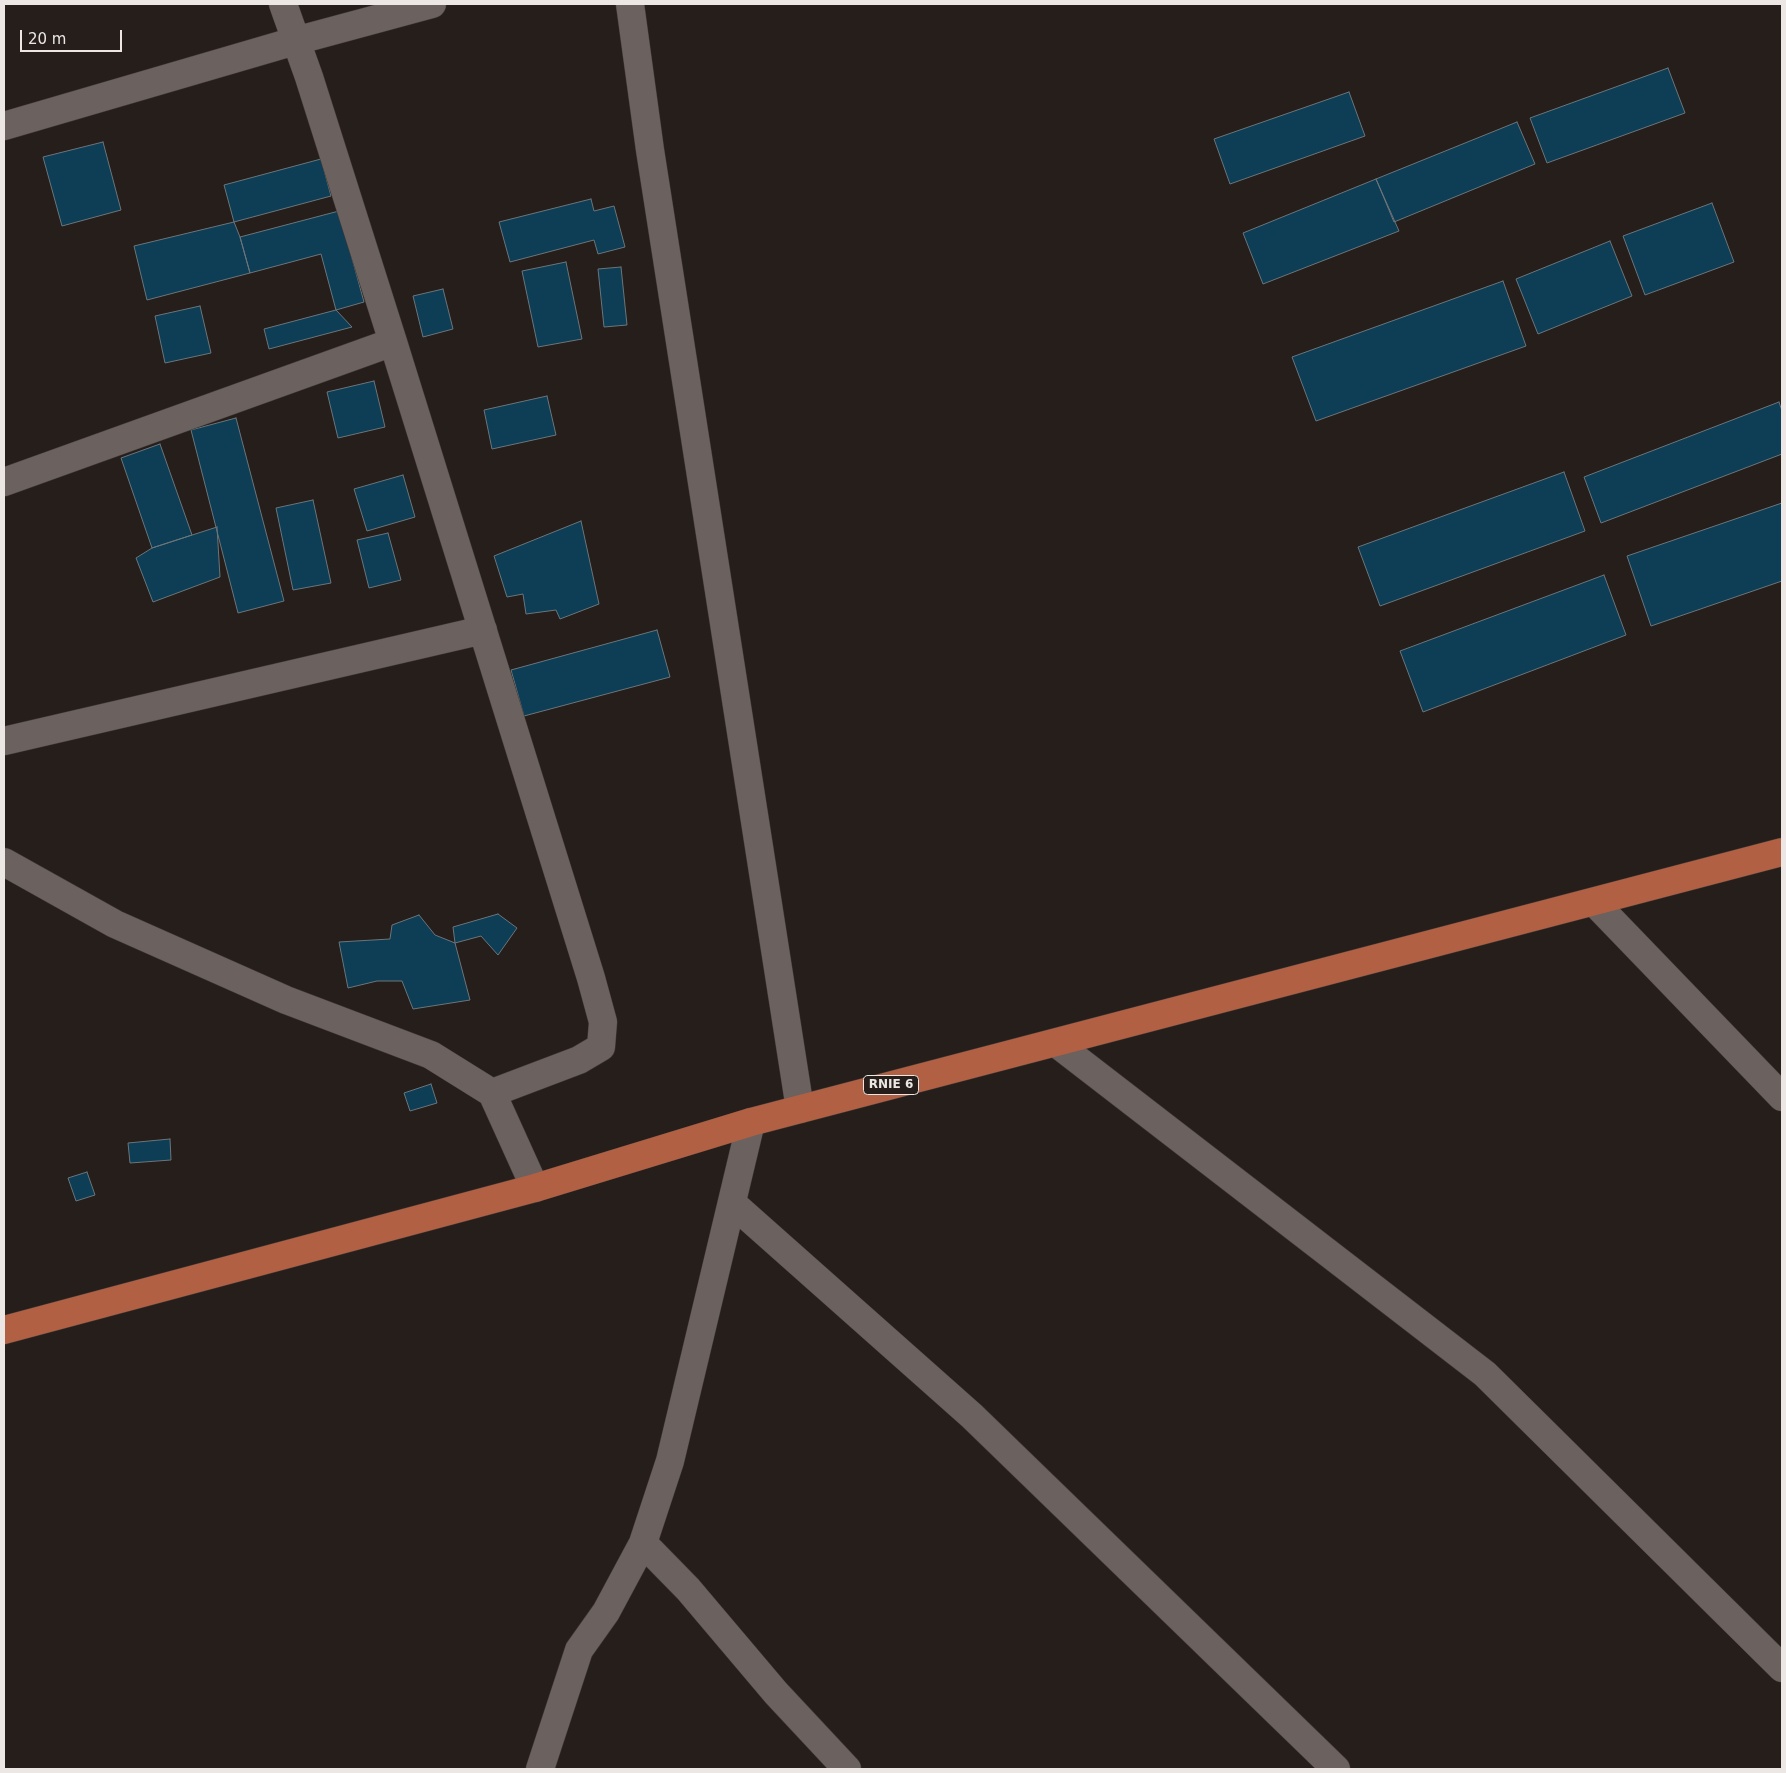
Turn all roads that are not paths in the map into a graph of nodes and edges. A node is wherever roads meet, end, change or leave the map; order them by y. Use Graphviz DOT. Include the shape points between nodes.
graph roads {
  1 [pos="283,4"];
  2 [pos="432,4"];
  3 [pos="630,4"];
  4 [pos="295,41"];
  5 [pos="4,126"];
  6 [pos="394,342"];
  7 [pos="4,482"];
  8 [pos="483,630"];
  9 [pos="4,742"];
  10 [pos="1782,852"];
  11 [pos="4,862"];
  12 [pos="1594,902"];
  13 [pos="1056,1043"];
  14 [pos="492,1093"];
  15 [pos="1782,1097"];
  16 [pos="800,1109"];
  17 [pos="751,1122"];
  18 [pos="535,1188"];
  19 [pos="732,1203"];
  20 [pos="4,1330"];
  21 [pos="643,1543"];
  22 [pos="1782,1668"];
  23 [pos="540,1769"];
  24 [pos="847,1769"];
  25 [pos="1336,1769"];
  1 -- 4 [label="street"];
  2 -- 4 [label="street"];
  3 -- 16 [label="street"];
  4 -- 5 [label="street"];
  4 -- 6 [label="street"];
  6 -- 7 [label="street"];
  6 -- 8 [label="street"];
  8 -- 9 [label="street"];
  8 -- 14 [label="street" via="603,1022 602,1047 579,1060"];
  10 -- 12 [label="main road, RNIE 6"];
  11 -- 14 [label="street" via="115,924 286,1000 431,1055"];
  12 -- 13 [label="main road, RNIE 6"];
  12 -- 15 [label="street"];
  13 -- 16 [label="main road, RNIE 6"];
  13 -- 22 [label="street" via="1485,1374"];
  14 -- 18 [label="street"];
  16 -- 17 [label="main road, RNIE 6"];
  17 -- 18 [label="main road, RNIE 6"];
  17 -- 19 [label="street"];
  18 -- 20 [label="main road, RNIE 6"];
  19 -- 21 [label="street" via="670,1461"];
  19 -- 25 [label="street" via="972,1416"];
  21 -- 23 [label="street" via="606,1612 580,1650"];
  21 -- 24 [label="street" via="688,1589"];
}
